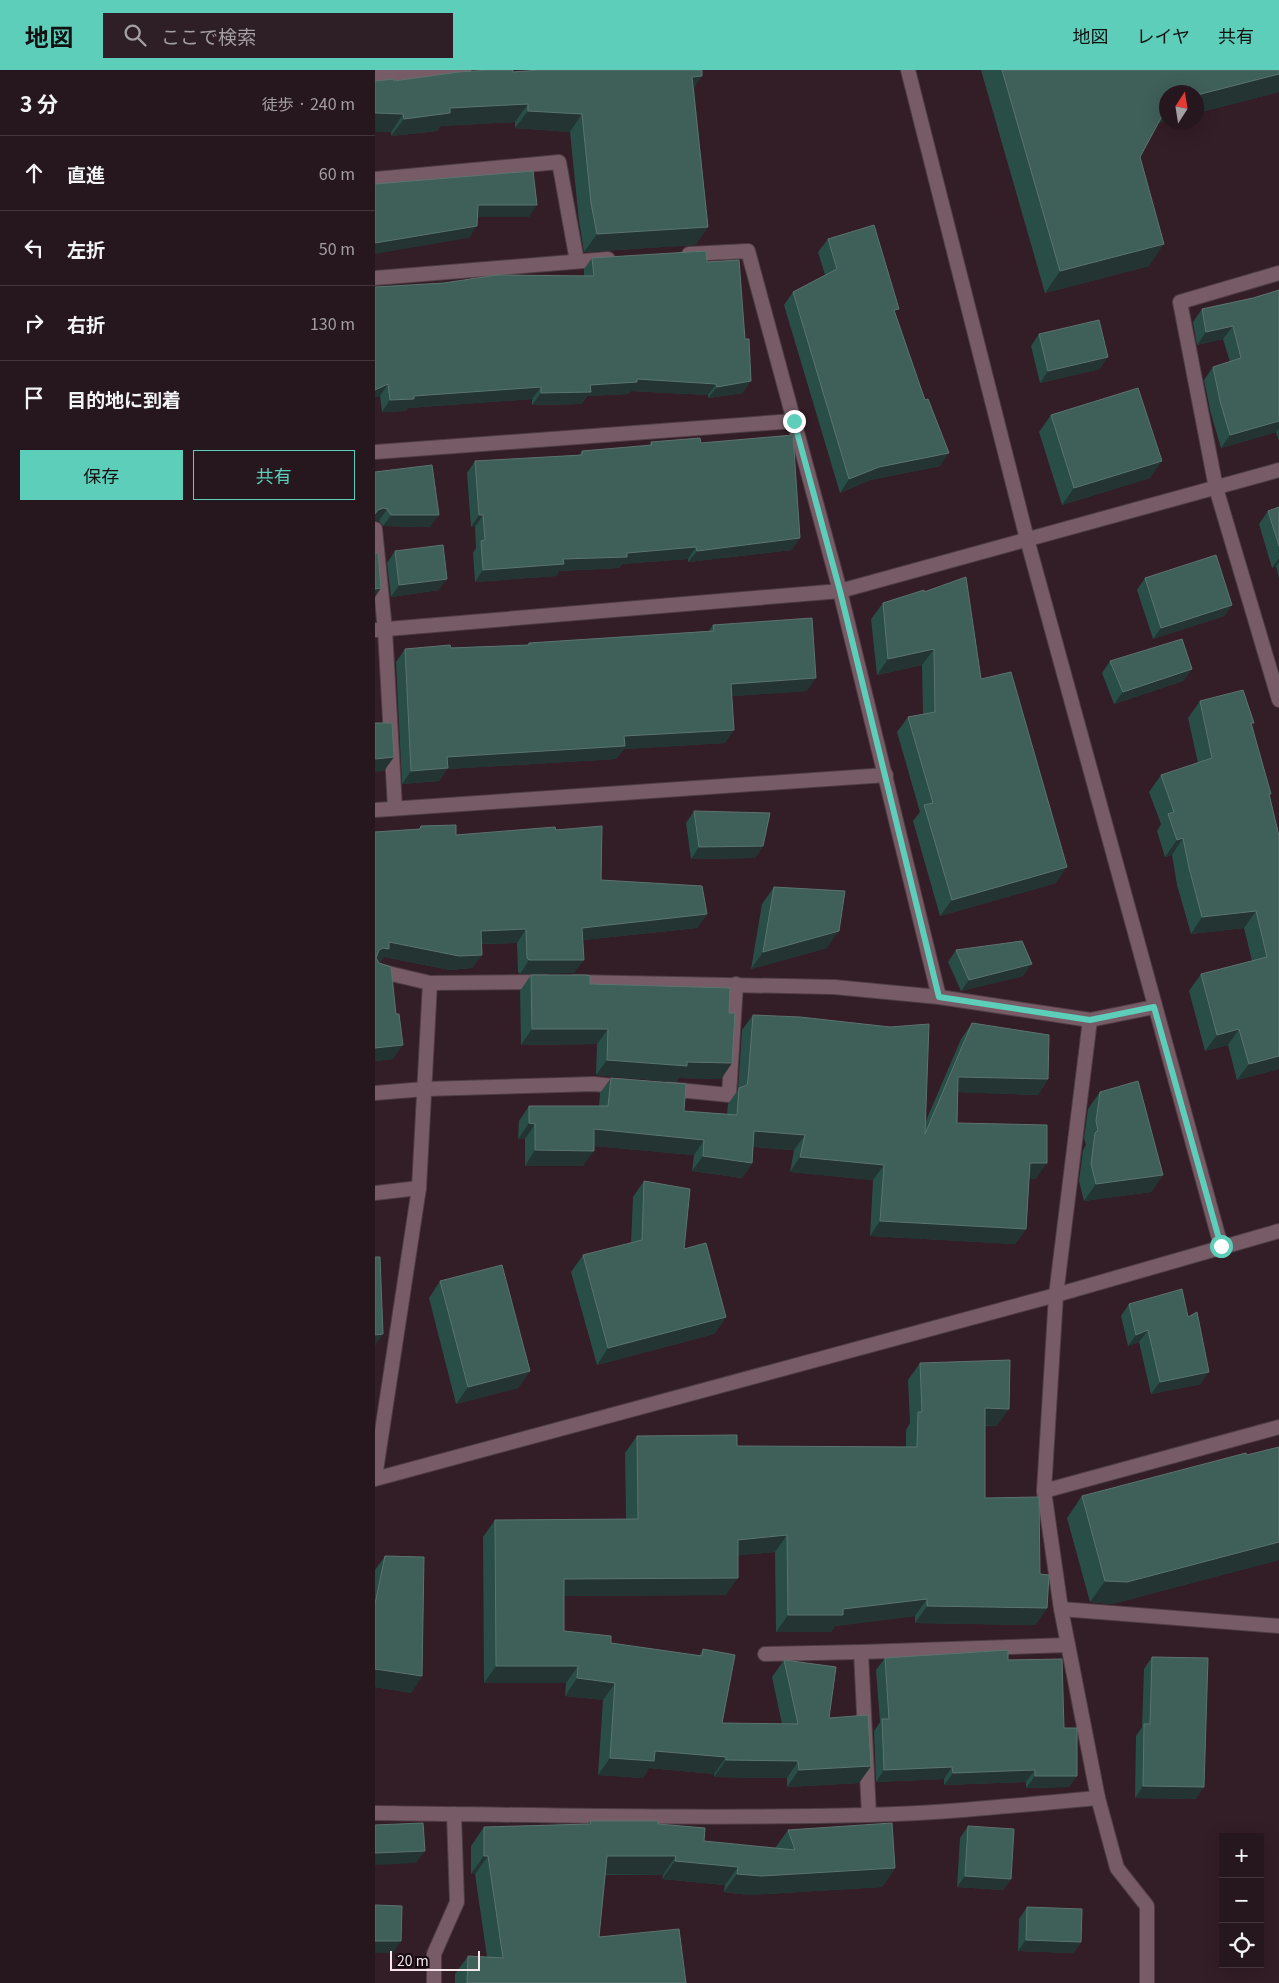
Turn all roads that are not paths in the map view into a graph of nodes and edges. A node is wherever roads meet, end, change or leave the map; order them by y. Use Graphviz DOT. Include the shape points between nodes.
graph roads {
  1 [pos="464,70"];
  2 [pos="908,70"];
  3 [pos="375,74"];
  4 [pos="375,180"];
  5 [pos="672,256"];
  6 [pos="625,258"];
  7 [pos="577,261"];
  8 [pos="1279,273"];
  9 [pos="375,278"];
  10 [pos="794,421"];
  11 [pos="375,452"];
  12 [pos="1279,470"];
  13 [pos="1216,488"];
  14 [pos="375,529"];
  15 [pos="1027,539"];
  16 [pos="840,591"];
  17 [pos="380,630"];
  18 [pos="1273,655"];
  19 [pos="1279,700"];
  20 [pos="886,775"];
  21 [pos="395,808"];
  22 [pos="375,810"];
  23 [pos="375,970"];
  24 [pos="430,983"];
  25 [pos="737,984"];
  26 [pos="939,997"];
  27 [pos="1154,1007"];
  28 [pos="1090,1020"];
  29 [pos="639,1088"];
  30 [pos="425,1089"];
  31 [pos="657,1089"];
  32 [pos="375,1093"];
  33 [pos="419,1188"];
  34 [pos="375,1193"];
  35 [pos="1279,1231"];
  36 [pos="1221,1246"];
  37 [pos="1056,1295"];
  38 [pos="1279,1427"];
  39 [pos="375,1478"];
  40 [pos="1044,1491"];
  41 [pos="1061,1609"];
  42 [pos="1279,1626"];
  43 [pos="1068,1645"];
  44 [pos="861,1652"];
  45 [pos="765,1654"];
  46 [pos="1098,1798"];
  47 [pos="375,1813"];
  48 [pos="453,1814"];
  49 [pos="869,1815"];
  50 [pos="434,1983"];
  51 [pos="1147,1983"];
  1 -- 3 [label="street"];
  2 -- 15 [label="street"];
  4 -- 7 [label="street" via="559,162"];
  5 -- 10 [label="street" via="748,251"];
  6 -- 7 [label="street"];
  7 -- 9 [label="street"];
  8 -- 13 [label="street" via="1180,302"];
  10 -- 11 [label="street"];
  10 -- 16 [label="street"];
  12 -- 13 [label="street"];
  13 -- 15 [label="street"];
  13 -- 18 [label="street"];
  14 -- 17 [label="street"];
  15 -- 16 [label="street"];
  15 -- 27 [label="street"];
  16 -- 17 [label="street"];
  16 -- 20 [label="street"];
  17 -- 21 [label="street"];
  18 -- 19 [label="street"];
  20 -- 21 [label="street"];
  20 -- 26 [label="street"];
  21 -- 22 [label="street"];
  23 -- 24 [label="street"];
  24 -- 25 [label="street"];
  24 -- 30 [label="street"];
  25 -- 26 [label="street" via="834,987"];
  25 -- 31 [label="street" via="729,1096"];
  26 -- 28 [label="street"];
  27 -- 28 [label="street"];
  27 -- 36 [label="street"];
  28 -- 37 [label="street"];
  29 -- 30 [label="street" via="594,1084"];
  30 -- 32 [label="street"];
  30 -- 33 [label="street"];
  33 -- 34 [label="street"];
  33 -- 39 [label="street"];
  35 -- 36 [label="street"];
  36 -- 37 [label="street"];
  37 -- 39 [label="street"];
  37 -- 40 [label="street"];
  38 -- 40 [label="street"];
  40 -- 41 [label="street"];
  41 -- 42 [label="street"];
  41 -- 43 [label="street"];
  43 -- 44 [label="street"];
  43 -- 46 [label="street"];
  44 -- 45 [label="street"];
  44 -- 49 [label="street"];
  46 -- 49 [label="street"];
  46 -- 51 [label="street" via="1117,1868 1147,1906"];
  47 -- 48 [label="street"];
  48 -- 49 [label="street"];
  48 -- 50 [label="street" via="457,1902 433,1954"];
}
